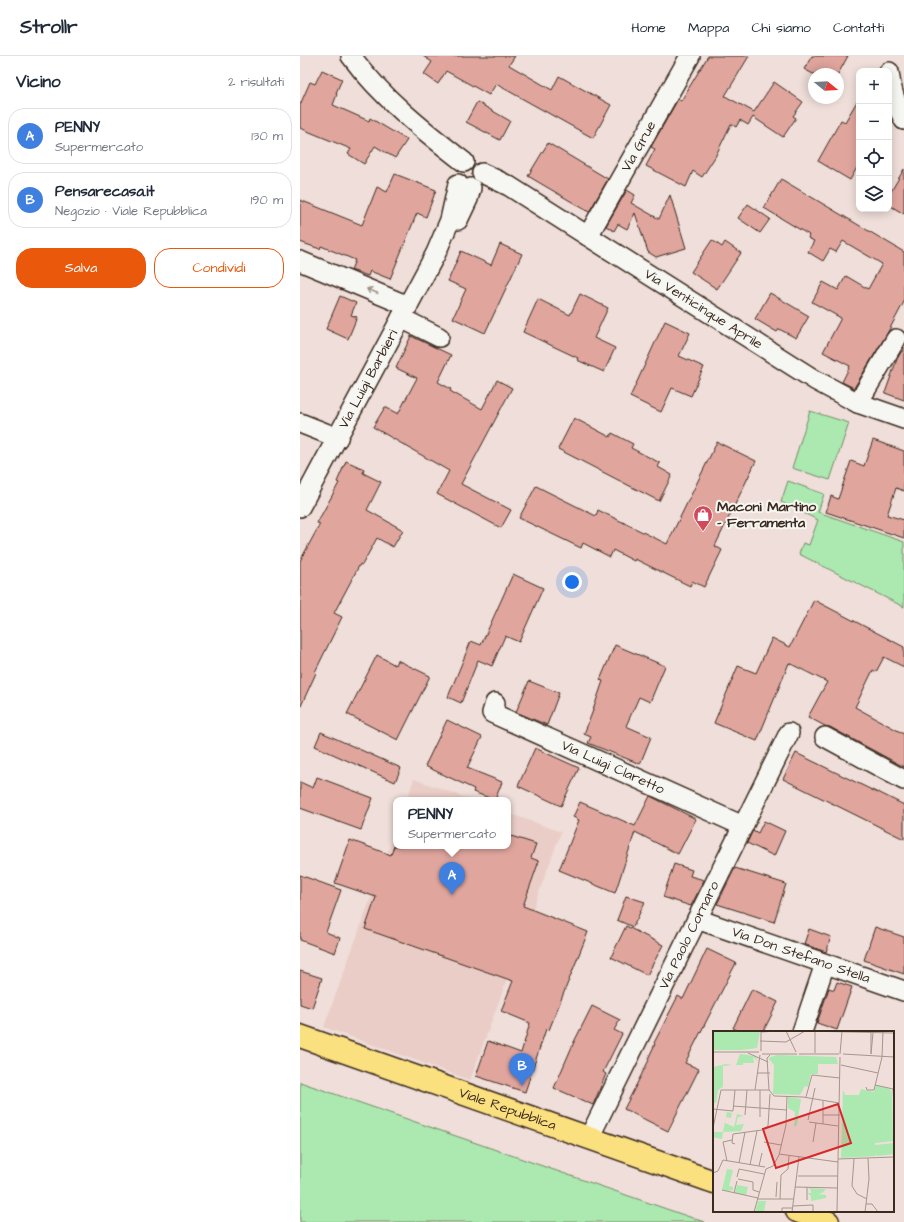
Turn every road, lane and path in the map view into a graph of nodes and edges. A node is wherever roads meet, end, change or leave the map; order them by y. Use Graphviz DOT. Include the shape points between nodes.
graph roads {
  1 [pos="350,56"];
  2 [pos="690,56"];
  3 [pos="888,56"];
  4 [pos="889,68"];
  5 [pos="892,88"];
  6 [pos="904,120"];
  7 [pos="468,177"];
  8 [pos="588,236"];
  9 [pos="300,261"];
  10 [pos="405,312"];
  11 [pos="438,337"];
  12 [pos="896,339"];
  13 [pos="858,403"];
  14 [pos="904,419"];
  15 [pos="300,423"];
  16 [pos="338,438"];
  17 [pos="300,506"];
  18 [pos="496,704"];
  19 [pos="789,733"];
  20 [pos="825,738"];
  21 [pos="904,780"];
  22 [pos="743,826"];
  23 [pos="697,919"];
  24 [pos="825,964"];
  25 [pos="904,991"];
  26 [pos="802,1031"];
  27 [pos="300,1036"];
  28 [pos="589,1138"];
  29 [pos="713,1182"];
  30 [pos="799,1212"];
  31 [pos="828,1222"];
  1 -- 7 [label="street" via="392,101 431,136"];
  2 -- 8 [label="street, Via Grue"];
  3 -- 4 [label="street"];
  5 -- 6 [label="street"];
  7 -- 8 [label="street, Via Venticinque Aprile" via="509,186"];
  7 -- 10 [label="street, Via Luigi Barbieri" via="468,200 451,234 436,252"];
  8 -- 13 [label="street, Via Venticinque Aprile" via="815,380"];
  10 -- 9 [label="street, one-way"];
  10 -- 11 [label="street"];
  10 -- 16 [label="street, Via Luigi Barbieri"];
  12 -- 13 [label="street"];
  13 -- 14 [label="street, Via Venticinque Aprile"];
  15 -- 16 [label="street"];
  16 -- 17 [label="street, Via Luigi Barbieri"];
  18 -- 22 [label="street, Via Luigi Claretto" via="492,713"];
  19 -- 22 [label="street, Via Paolo Cornaro"];
  20 -- 21 [label="street"];
  22 -- 23 [label="street, Via Paolo Cornaro"];
  23 -- 24 [label="street, Via Don Stefano Stella"];
  23 -- 28 [label="street, Via Paolo Cornaro"];
  24 -- 25 [label="street, Via Don Stefano Stella"];
  24 -- 26 [label="street"];
  27 -- 28 [label="main road, Viale Repubblica"];
  28 -- 29 [label="main road, Viale Repubblica"];
  30 -- 31 [label="main road"];
}
